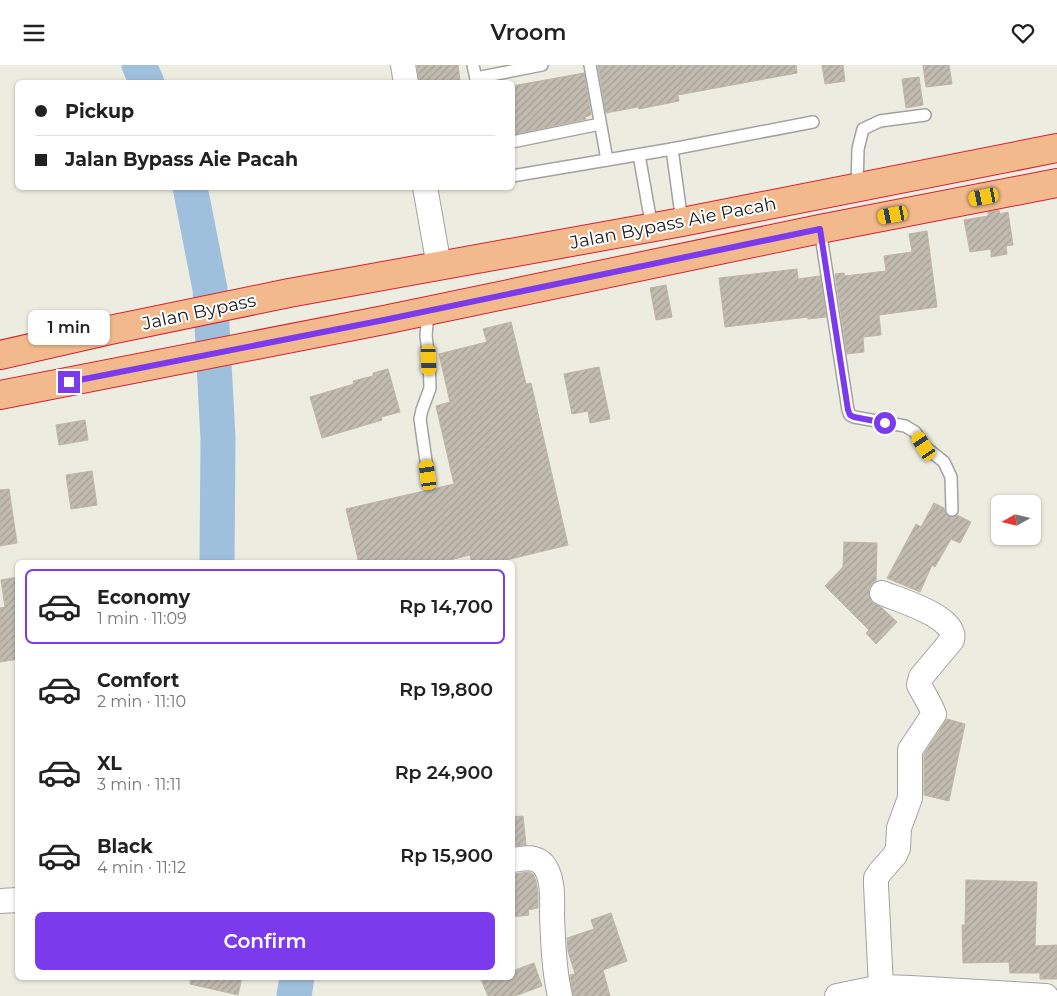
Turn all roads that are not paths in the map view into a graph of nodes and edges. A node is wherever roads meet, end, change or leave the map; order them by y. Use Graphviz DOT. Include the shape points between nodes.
graph roads {
  1 [pos="403,65"];
  2 [pos="473,65"];
  3 [pos="542,65"];
  4 [pos="590,65"];
  5 [pos="406,80"];
  6 [pos="476,80"];
  7 [pos="925,115"];
  8 [pos="813,122"];
  9 [pos="600,124"];
  10 [pos="515,141"];
  11 [pos="1057,148"];
  12 [pos="672,149"];
  13 [pos="639,155"];
  14 [pos="606,160"];
  15 [pos="515,175"];
  16 [pos="1057,183"];
  17 [pos="858,187"];
  18 [pos="426,190"];
  19 [pos="682,222"];
  20 [pos="652,228"];
  21 [pos="820,229"];
  22 [pos="440,266"];
  23 [pos="289,293"];
  24 [pos="426,311"];
  25 [pos="0,355"];
  26 [pos="0,395"];
  27 [pos="428,475"];
  28 [pos="952,510"];
  29 [pos="882,593"];
  30 [pos="515,860"];
  31 [pos="15,900"];
  32 [pos="0,901"];
  33 [pos="881,987"];
  34 [pos="996,994"];
  35 [pos="560,996"];
  36 [pos="837,996"];
  37 [pos="1046,996"];
  1 -- 5 [label="street"];
  2 -- 6 [label="lane"];
  3 -- 6 [label="lane"];
  4 -- 9 [label="lane"];
  7 -- 17 [label="lane" via="880,121 863,129 858,149"];
  8 -- 12 [label="lane"];
  9 -- 10 [label="lane"];
  9 -- 14 [label="lane"];
  11 -- 17 [label="highway, Jalan Bypass Aie Pacah"];
  12 -- 13 [label="lane"];
  12 -- 19 [label="lane"];
  13 -- 14 [label="lane"];
  13 -- 20 [label="lane"];
  14 -- 15 [label="lane"];
  16 -- 21 [label="highway"];
  17 -- 19 [label="highway, Jalan Bypass Aie Pacah"];
  18 -- 22 [label="street"];
  19 -- 20 [label="highway, Jalan Bypass Aie Pacah"];
  20 -- 22 [label="highway, Jalan Bypass Aie Pacah"];
  21 -- 24 [label="highway"];
  21 -- 28 [label="lane" via="850,415 915,431 924,446 944,462 951,477"];
  22 -- 23 [label="highway, Jalan Bypass Aie Pacah"];
  23 -- 25 [label="highway, Jalan Bypass"];
  24 -- 26 [label="highway"];
  24 -- 27 [label="lane" via="430,388 420,419"];
  29 -- 33 [label="street" via="934,614 950,627 953,635 918,685 934,714 910,750 910,798 901,819 898,848 876,878"];
  30 -- 35 [label="street" via="538,860 552,883 553,937"];
  31 -- 32 [label="street"];
  33 -- 34 [label="street"];
  33 -- 36 [label="street"];
  34 -- 37 [label="street"];
}
